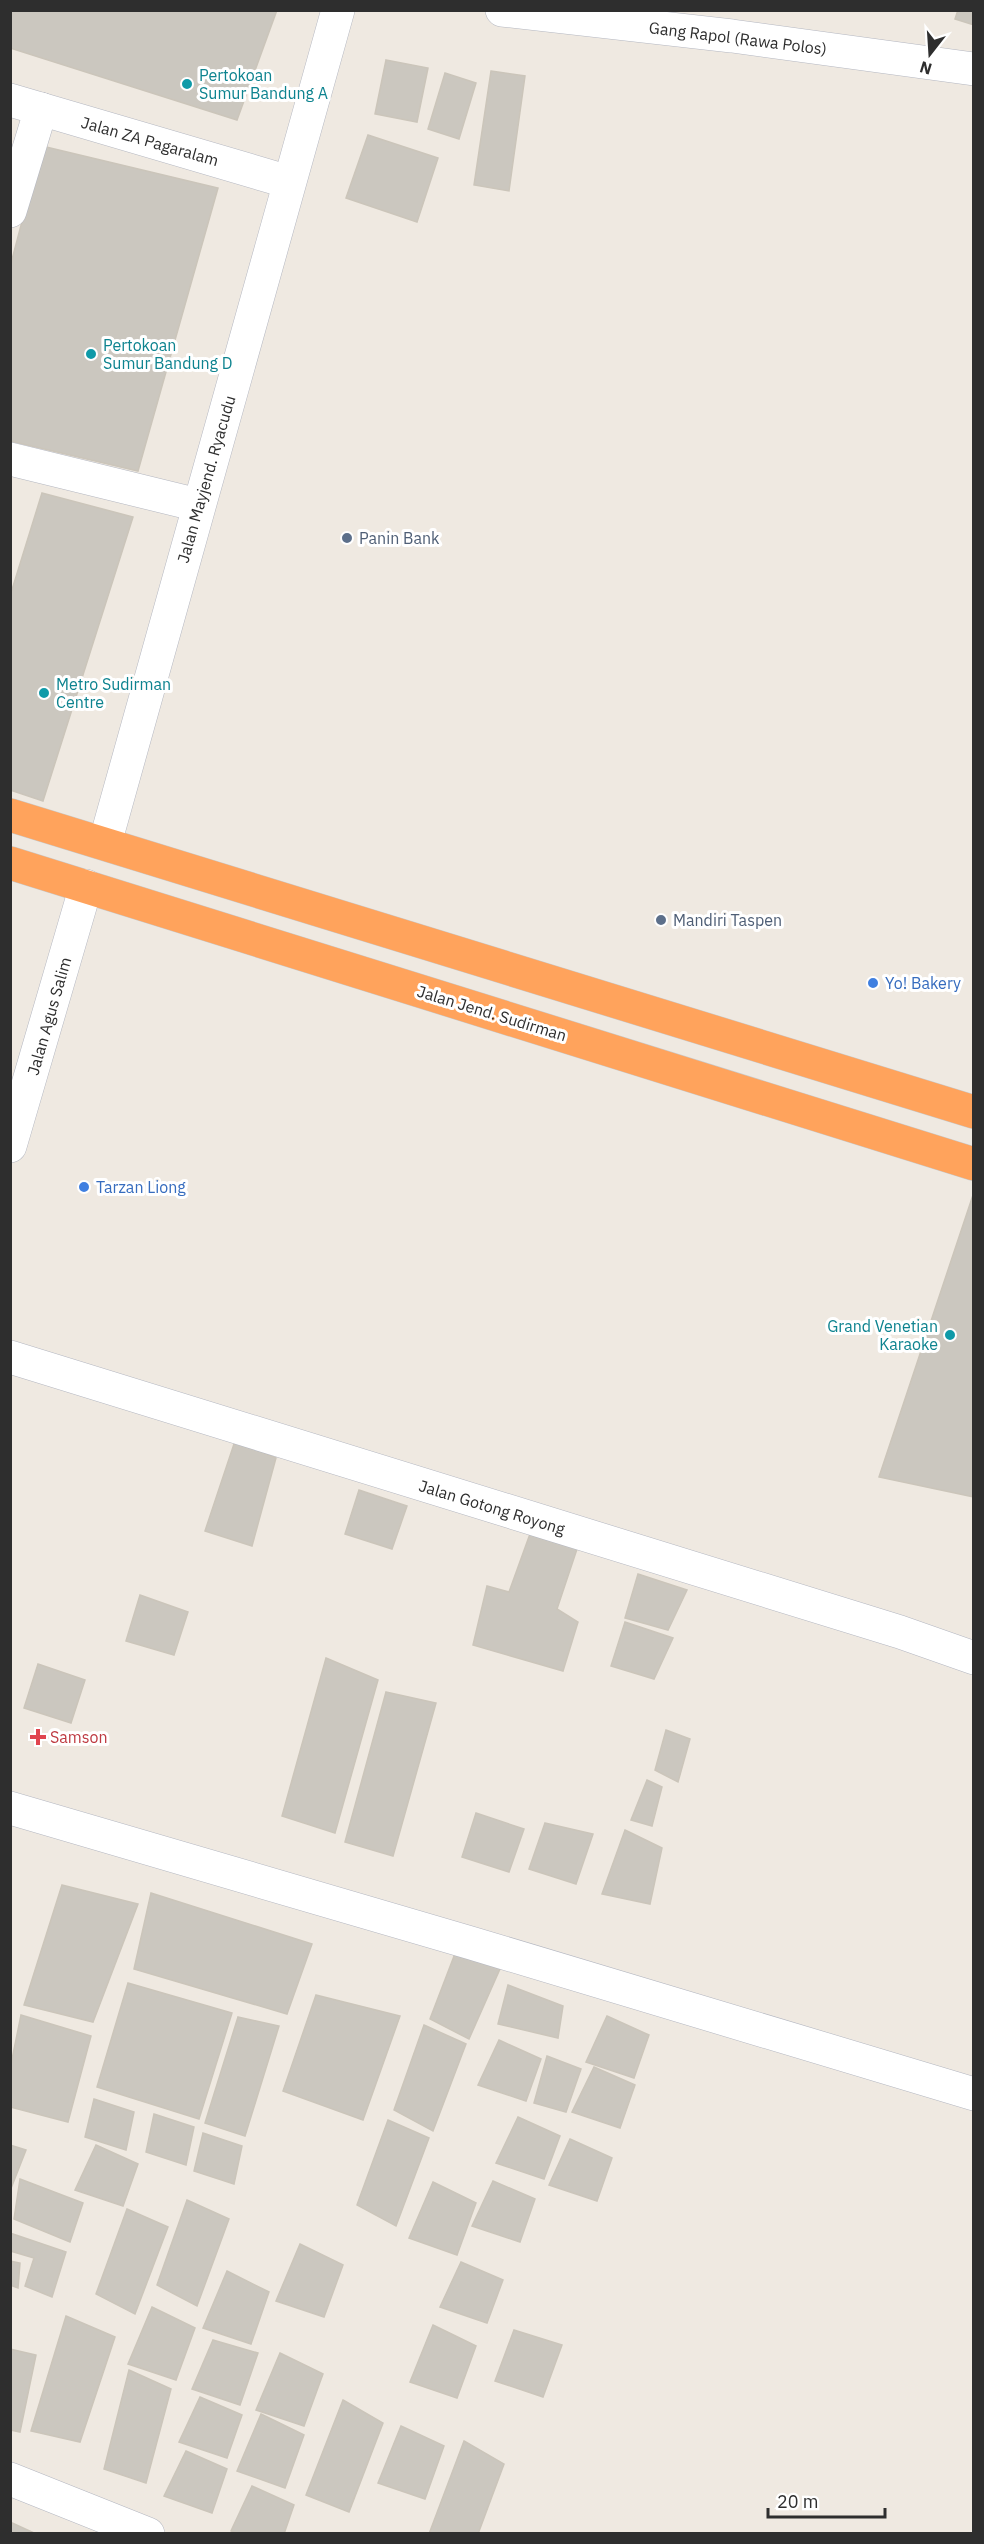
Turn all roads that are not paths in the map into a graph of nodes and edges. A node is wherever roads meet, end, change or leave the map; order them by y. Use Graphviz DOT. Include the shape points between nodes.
graph roads {
  1 [pos="338,10"];
  2 [pos="502,10"];
  3 [pos="974,69"];
  4 [pos="26,105"];
  5 [pos="289,182"];
  6 [pos="10,211"];
  7 [pos="10,459"];
  8 [pos="198,505"];
  9 [pos="10,815"];
  10 [pos="105,843"];
  11 [pos="10,863"];
  12 [pos="86,886"];
  13 [pos="865,1078"];
  14 [pos="974,1112"];
  15 [pos="852,1126"];
  16 [pos="10,1146"];
  17 [pos="974,1164"];
  18 [pos="10,1357"];
  19 [pos="974,1658"];
  20 [pos="10,1808"];
  21 [pos="974,2094"];
  22 [pos="10,2479"];
  23 [pos="148,2534"];
  1 -- 5 [label="street, Jalan Mayjend. Ryacudu"];
  2 -- 3 [label="street, Gang Rapol (Rawa Polos)"];
  4 -- 5 [label="street, Jalan ZA Pagaralam"];
  4 -- 6 [label="street"];
  5 -- 8 [label="street, Jalan Mayjend. Ryacudu"];
  7 -- 8 [label="street"];
  8 -- 10 [label="street, Jalan Mayjend. Ryacudu"];
  9 -- 10 [label="highway"];
  10 -- 13 [label="highway"];
  11 -- 12 [label="highway, Jalan Jend. Sudirman"];
  12 -- 15 [label="highway, Jalan Jend. Sudirman"];
  12 -- 16 [label="street, Jalan Agus Salim"];
  13 -- 14 [label="highway"];
  13 -- 15 [label="highway"];
  15 -- 17 [label="highway, Jalan Jend. Sudirman"];
  18 -- 19 [label="street, Jalan Gotong Royong"];
  20 -- 21 [label="street"];
  22 -- 23 [label="street"];
}
